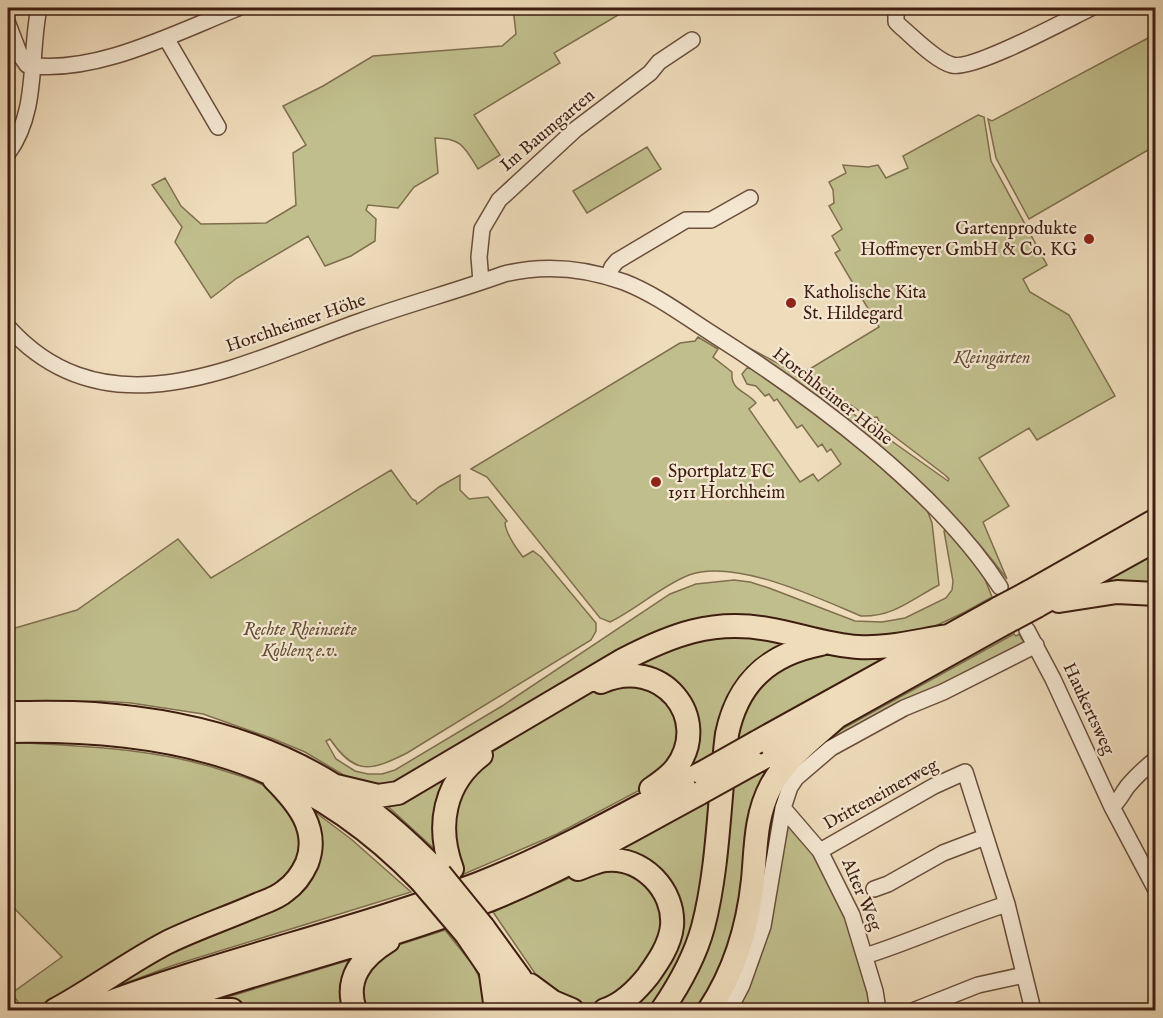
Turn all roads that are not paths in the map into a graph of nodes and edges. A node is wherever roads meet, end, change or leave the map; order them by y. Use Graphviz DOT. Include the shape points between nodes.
graph roads {
  1 [pos="39,8"];
  2 [pos="238,8"];
  3 [pos="896,8"];
  4 [pos="1091,8"];
  5 [pos="8,24"];
  6 [pos="166,38"];
  7 [pos="692,40"];
  8 [pos="33,66"];
  9 [pos="218,127"];
  10 [pos="8,153"];
  11 [pos="750,198"];
  12 [pos="608,277"];
  13 [pos="481,282"];
  14 [pos="8,327"];
  15 [pos="1155,520"];
  16 [pos="1155,540"];
  17 [pos="1155,594"];
  18 [pos="1033,599"];
  19 [pos="1008,612"];
  20 [pos="949,636"];
  21 [pos="826,643"];
  22 [pos="1036,645"];
  23 [pos="8,713"];
  24 [pos="838,716"];
  25 [pos="8,730"];
  26 [pos="755,753"];
  27 [pos="1155,759"];
  28 [pos="264,770"];
  29 [pos="701,783"];
  30 [pos="336,786"];
  31 [pos="1112,807"];
  32 [pos="783,808"];
  33 [pos="985,837"];
  34 [pos="556,849"];
  35 [pos="820,851"];
  36 [pos="438,874"];
  37 [pos="874,889"];
  38 [pos="1155,890"];
  39 [pos="503,894"];
  40 [pos="1007,904"];
  41 [pos="412,927"];
  42 [pos="475,930"];
  43 [pos="865,956"];
  44 [pos="490,966"];
  45 [pos="1024,975"];
  46 [pos="520,978"];
  47 [pos="8,1006"];
  48 [pos="11,1011"];
  49 [pos="55,1011"];
  50 [pos="89,1011"];
  51 [pos="146,1011"];
  52 [pos="192,1011"];
  53 [pos="232,1011"];
  54 [pos="355,1011"];
  55 [pos="496,1011"];
  56 [pos="518,1011"];
  57 [pos="540,1011"];
  58 [pos="572,1011"];
  59 [pos="605,1011"];
  60 [pos="662,1011"];
  61 [pos="710,1011"];
  62 [pos="729,1011"];
  63 [pos="878,1011"];
  64 [pos="915,1011"];
  65 [pos="1034,1011"];
  1 -- 8 [label="street"];
  2 -- 6 [label="street"];
  3 -- 4 [label="street" via="896,22 944,62 957,66 982,59"];
  5 -- 8 [label="street" via="23,61"];
  6 -- 8 [label="street" via="87,63"];
  6 -- 9 [label="street"];
  7 -- 13 [label="street, Im Baumgarten" via="576,129 499,200 482,230"];
  8 -- 10 [label="street" via="27,112"];
  11 -- 12 [label="street" via="711,220 686,220 617,261"];
  12 -- 13 [label="street, Horchheimer Höhe" via="574,269 539,268 504,273"];
  12 -- 19 [label="street, Horchheimer Höhe" via="651,296 731,345 850,433 931,504 971,548"];
  13 -- 14 [label="street, Horchheimer Höhe" via="222,370 152,385 107,383 64,370 36,353"];
  15 -- 18 [label="highway"];
  16 -- 18 [label="highway"];
  17 -- 18 [label="highway" via="1117,592"];
  18 -- 19 [label="highway, bridge"];
  19 -- 20 [label="highway"];
  19 -- 22 [label="street, Haukertsweg"];
  19 -- 24 [label="highway"];
  20 -- 21 [label="highway" via="873,647"];
  20 -- 26 [label="highway"];
  21 -- 30 [label="highway" via="752,627 720,626 686,632 623,660 398,793 378,796"];
  21 -- 60 [label="highway" via="791,652 768,665 746,687 734,709 727,734 709,899 702,929 685,972"];
  22 -- 31 [label="street, Haukertsweg"];
  22 -- 32 [label="street" via="831,748 796,778"];
  23 -- 30 [label="highway" via="94,714 181,726 262,750"];
  24 -- 26 [label="highway"];
  24 -- 61 [label="highway" via="789,762 766,796 756,836 743,938"];
  25 -- 28 [label="highway" via="80,731 160,740 210,751"];
  26 -- 29 [label="highway, bridge"];
  27 -- 31 [label="street"];
  28 -- 36 [label="highway" via="304,789 382,843"];
  28 -- 49 [label="highway" via="291,797 309,827 308,860 299,878 275,898 162,945"];
  29 -- 34 [label="highway"];
  29 -- 39 [label="highway" via="562,867"];
  30 -- 36 [label="highway" via="390,826"];
  31 -- 38 [label="street, Haukertsweg"];
  32 -- 35 [label="street, Alter Weg"];
  32 -- 62 [label="street" via="763,926"];
  33 -- 35 [label="street, Dritteneimerweg" via="965,772"];
  33 -- 37 [label="street" via="943,853"];
  33 -- 40 [label="street, Dritteneimerweg"];
  34 -- 36 [label="highway" via="665,779 677,766 687,743 687,724 675,696 660,682 633,674 605,680 472,761 454,783 444,813"];
  34 -- 50 [label="highway" via="477,884 187,975"];
  35 -- 43 [label="street, Alter Weg" via="852,915"];
  36 -- 42 [label="highway, bridge"];
  36 -- 42 [label="highway, bridge" via="464,902"];
  39 -- 41 [label="highway"];
  39 -- 59 [label="highway" via="605,860 632,863 654,878 669,901 669,940 640,987"];
  40 -- 43 [label="street"];
  40 -- 45 [label="street, Dritteneimerweg"];
  41 -- 51 [label="highway"];
  41 -- 54 [label="highway" via="363,960 351,992"];
  42 -- 44 [label="highway"];
  42 -- 46 [label="highway"];
  43 -- 63 [label="street, Alter Weg"];
  44 -- 55 [label="highway"];
  44 -- 56 [label="highway"];
  45 -- 64 [label="street" via="978,986"];
  45 -- 65 [label="street, Dritteneimerweg"];
  46 -- 57 [label="highway"];
  46 -- 58 [label="highway"];
  47 -- 48 [label="street"];
  52 -- 53 [label="highway"];
}
